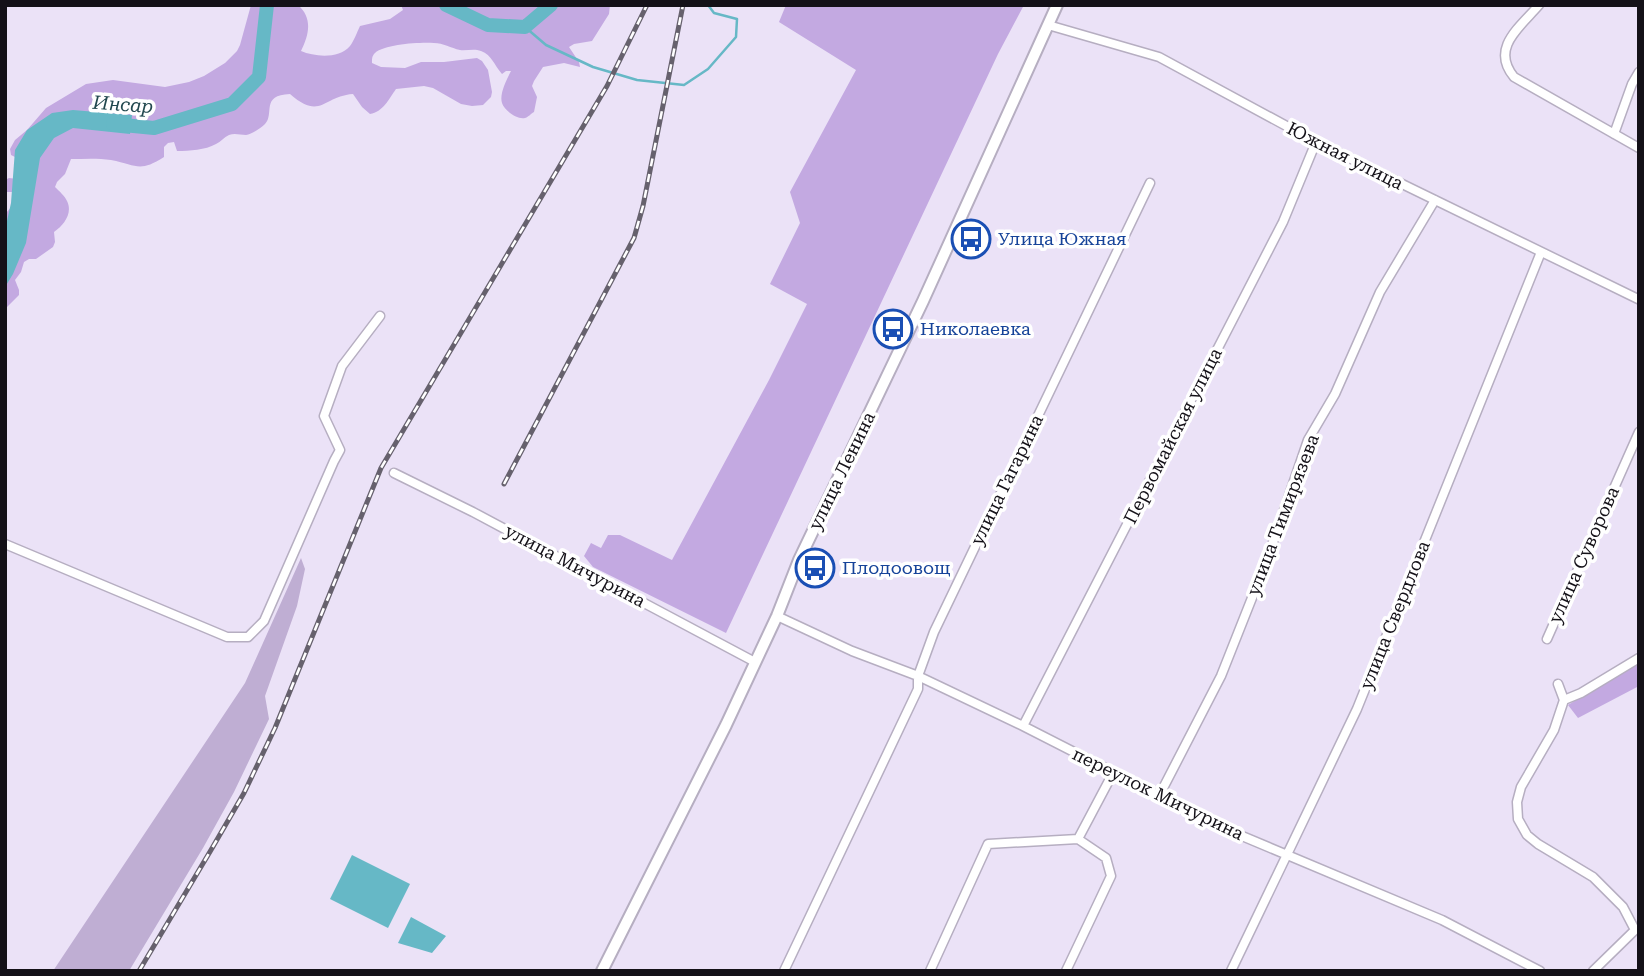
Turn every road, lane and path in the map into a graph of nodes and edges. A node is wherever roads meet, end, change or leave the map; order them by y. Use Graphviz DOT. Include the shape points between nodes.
graph roads {
  1 [pos="1539,5"];
  2 [pos="1056,7"];
  3 [pos="1048,25"];
  4 [pos="1639,72"];
  5 [pos="1614,134"];
  6 [pos="1316,142"];
  7 [pos="1639,148"];
  8 [pos="1150,183"];
  9 [pos="1435,201"];
  10 [pos="1541,252"];
  11 [pos="1639,299"];
  12 [pos="380,316"];
  13 [pos="1639,432"];
  14 [pos="394,473"];
  15 [pos="5,544"];
  16 [pos="778,616"];
  17 [pos="1547,639"];
  18 [pos="1639,658"];
  19 [pos="755,662"];
  20 [pos="918,676"];
  21 [pos="1558,684"];
  22 [pos="1564,700"];
  23 [pos="1023,726"];
  24 [pos="1114,773"];
  25 [pos="1159,796"];
  26 [pos="1078,839"];
  27 [pos="1286,855"];
  28 [pos="602,971"];
  29 [pos="784,971"];
  30 [pos="930,971"];
  31 [pos="1066,971"];
  32 [pos="1231,971"];
  33 [pos="1540,971"];
  34 [pos="1593,971"];
  1 -- 5 [label="street" via="1509,40 1504,59 1508,69 1514,77"];
  2 -- 3 [label="main road, улица Ленина"];
  3 -- 6 [label="street, Южная улица" via="1159,57"];
  3 -- 16 [label="main road, улица Ленина" via="799,560"];
  4 -- 5 [label="street"];
  5 -- 7 [label="street"];
  6 -- 9 [label="street, Южная улица"];
  6 -- 23 [label="street, Первомайская улица" via="1283,222"];
  8 -- 20 [label="street, улица Гагарина" via="934,632"];
  9 -- 10 [label="street, Южная улица"];
  9 -- 25 [label="street, улица Тимирязева" via="1380,292 1335,394 1308,440 1221,676"];
  10 -- 11 [label="street, Южная улица"];
  10 -- 27 [label="street, улица Свердлова" via="1357,709"];
  12 -- 15 [label="street" via="342,366 324,416 340,450 264,621 248,637 227,637"];
  13 -- 17 [label="street, улица Суворова"];
  14 -- 19 [label="street, улица Мичурина"];
  16 -- 19 [label="main road, улица Ленина"];
  16 -- 20 [label="street, переулок Мичурина"];
  18 -- 22 [label="street"];
  19 -- 28 [label="main road, улица Ленина"];
  20 -- 23 [label="street, переулок Мичурина"];
  20 -- 29 [label="street, улица Гагарина" via="918,689"];
  21 -- 22 [label="street"];
  22 -- 34 [label="street" via="1554,730 1521,787 1518,819 1538,844 1593,877 1623,907 1635,930"];
  23 -- 24 [label="street, переулок Мичурина"];
  24 -- 25 [label="street, переулок Мичурина"];
  24 -- 26 [label="street"];
  25 -- 27 [label="street, переулок Мичурина"];
  26 -- 30 [label="street" via="988,844"];
  26 -- 31 [label="street" via="1105,858 1111,876"];
  27 -- 32 [label="street, улица Свердлова"];
  27 -- 33 [label="street, переулок Мичурина" via="1442,920"];
}
